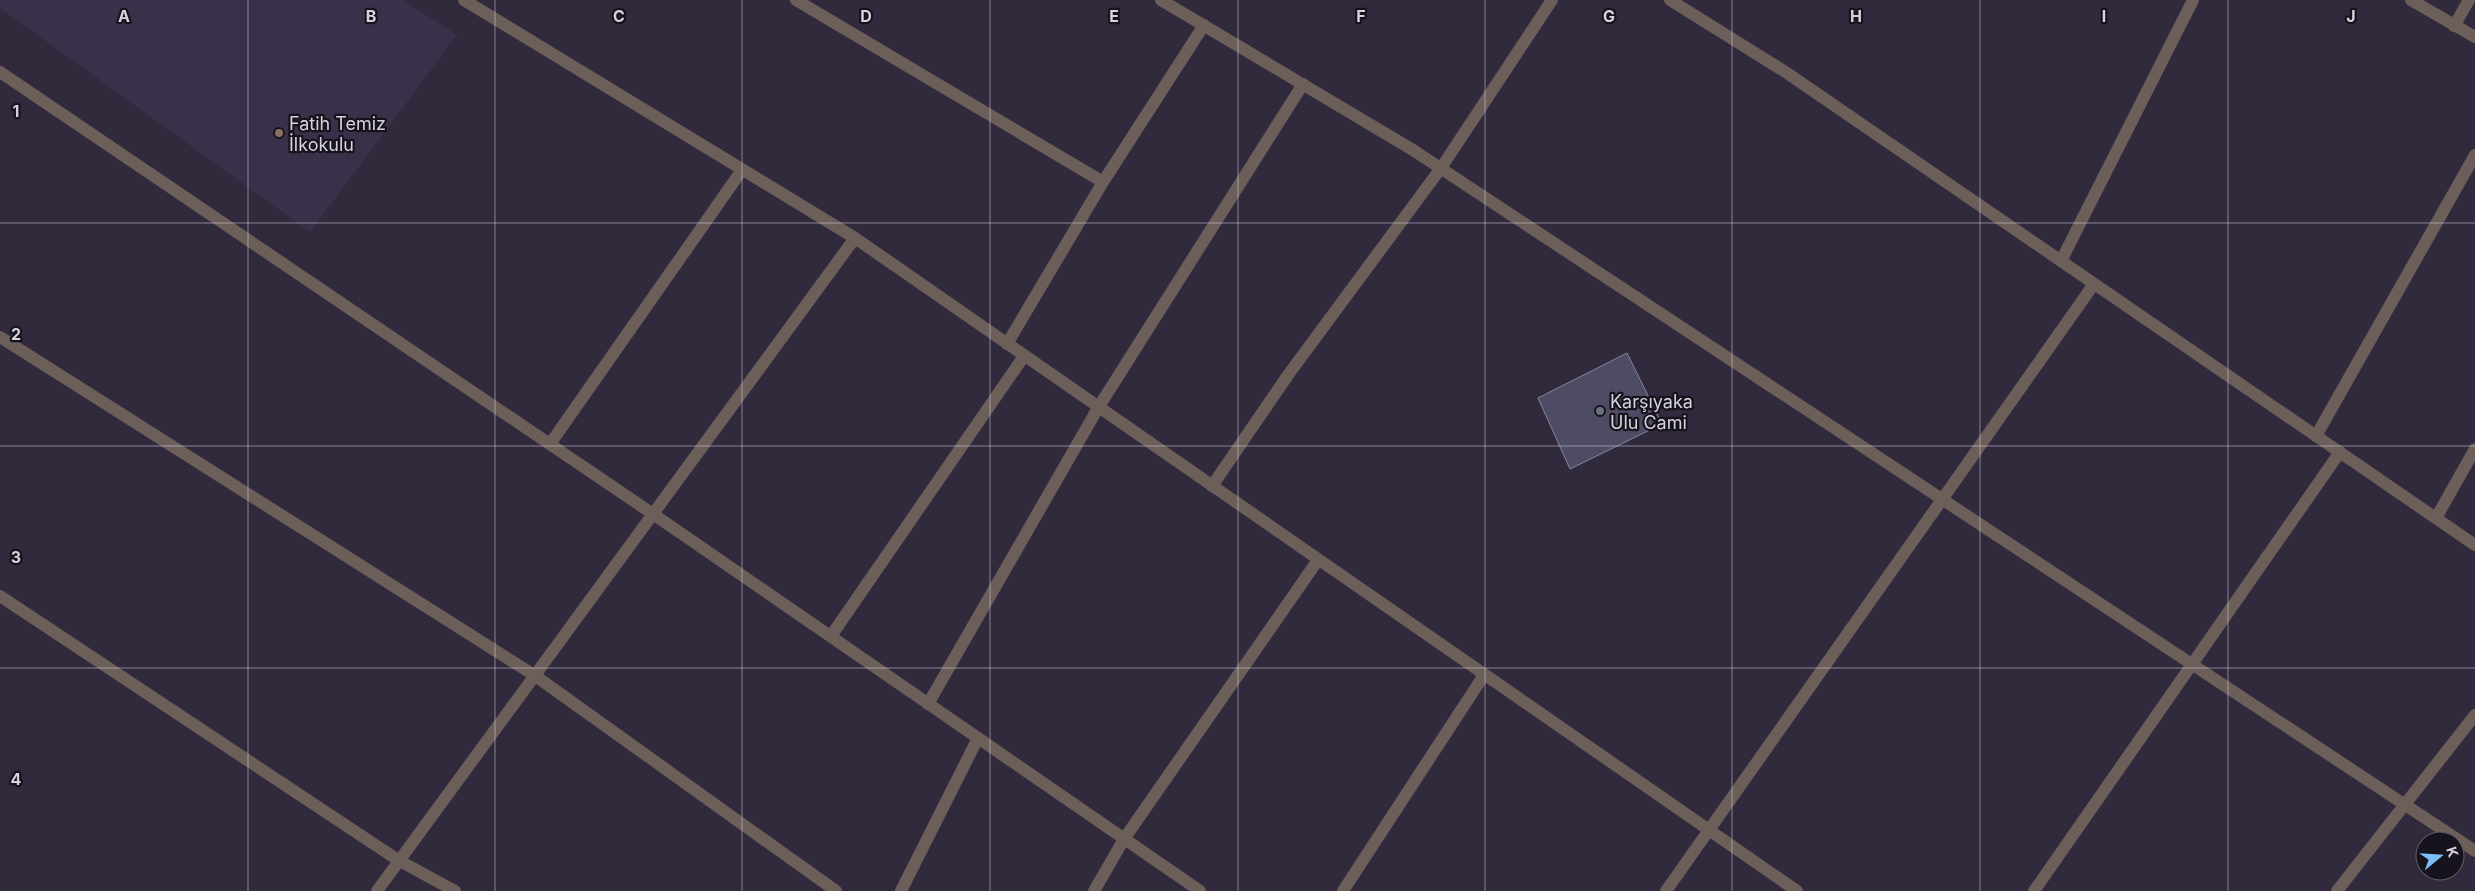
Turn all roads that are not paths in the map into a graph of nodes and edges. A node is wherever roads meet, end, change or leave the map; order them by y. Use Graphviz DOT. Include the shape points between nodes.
graph roads {
  1 [pos="464,0"];
  2 [pos="796,0"];
  3 [pos="1161,0"];
  4 [pos="1552,0"];
  5 [pos="1670,0"];
  6 [pos="2193,0"];
  7 [pos="2411,0"];
  8 [pos="2469,0"];
  9 [pos="1204,25"];
  10 [pos="2454,26"];
  11 [pos="2475,38"];
  12 [pos="0,72"];
  13 [pos="1303,84"];
  14 [pos="2475,155"];
  15 [pos="1440,168"];
  16 [pos="742,170"];
  17 [pos="1103,182"];
  18 [pos="855,238"];
  19 [pos="2061,261"];
  20 [pos="2094,284"];
  21 [pos="0,337"];
  22 [pos="1006,344"];
  23 [pos="1024,356"];
  24 [pos="1098,408"];
  25 [pos="2316,436"];
  26 [pos="550,444"];
  27 [pos="2475,449"];
  28 [pos="2340,452"];
  29 [pos="1212,486"];
  30 [pos="1942,499"];
  31 [pos="653,514"];
  32 [pos="2436,518"];
  33 [pos="2475,545"];
  34 [pos="1318,560"];
  35 [pos="0,596"];
  36 [pos="830,636"];
  37 [pos="2191,665"];
  38 [pos="1484,674"];
  39 [pos="534,675"];
  40 [pos="928,704"];
  41 [pos="2475,715"];
  42 [pos="978,738"];
  43 [pos="2404,806"];
  44 [pos="1709,830"];
  45 [pos="1124,839"];
  46 [pos="2475,851"];
  47 [pos="398,860"];
  48 [pos="377,891"];
  49 [pos="455,891"];
  50 [pos="836,891"];
  51 [pos="902,891"];
  52 [pos="1094,891"];
  53 [pos="1200,891"];
  54 [pos="1344,891"];
  55 [pos="1666,891"];
  56 [pos="1797,891"];
  57 [pos="2034,891"];
  58 [pos="2337,891"];
  1 -- 16 [label="street"];
  2 -- 17 [label="street"];
  3 -- 9 [label="street"];
  4 -- 15 [label="street"];
  5 -- 19 [label="street" via="1787,73"];
  6 -- 19 [label="street"];
  7 -- 10 [label="street"];
  8 -- 10 [label="street"];
  9 -- 13 [label="street"];
  9 -- 17 [label="street"];
  10 -- 11 [label="street"];
  12 -- 26 [label="street"];
  13 -- 15 [label="street"];
  13 -- 24 [label="street"];
  14 -- 25 [label="street"];
  15 -- 29 [label="street" via="1288,375"];
  15 -- 30 [label="street"];
  16 -- 18 [label="street"];
  16 -- 26 [label="street"];
  17 -- 22 [label="street"];
  18 -- 22 [label="street"];
  18 -- 31 [label="street"];
  19 -- 20 [label="street"];
  20 -- 25 [label="street"];
  20 -- 30 [label="street"];
  21 -- 39 [label="street"];
  22 -- 23 [label="street"];
  23 -- 24 [label="street"];
  23 -- 36 [label="street"];
  24 -- 29 [label="street"];
  24 -- 40 [label="street"];
  25 -- 28 [label="street"];
  26 -- 31 [label="street"];
  27 -- 32 [label="street"];
  28 -- 32 [label="street"];
  28 -- 37 [label="street"];
  29 -- 34 [label="street"];
  30 -- 37 [label="street"];
  30 -- 44 [label="street"];
  31 -- 36 [label="street"];
  31 -- 39 [label="street"];
  32 -- 33 [label="street"];
  34 -- 38 [label="street"];
  34 -- 45 [label="street"];
  35 -- 47 [label="street"];
  36 -- 40 [label="street"];
  37 -- 43 [label="street"];
  37 -- 57 [label="street"];
  38 -- 44 [label="street"];
  38 -- 54 [label="street"];
  39 -- 47 [label="street"];
  39 -- 50 [label="street"];
  40 -- 42 [label="street"];
  41 -- 43 [label="street"];
  42 -- 45 [label="street"];
  42 -- 51 [label="street"];
  43 -- 46 [label="street"];
  43 -- 58 [label="street"];
  44 -- 55 [label="street"];
  44 -- 56 [label="street"];
  45 -- 52 [label="street"];
  45 -- 53 [label="street"];
  47 -- 48 [label="street"];
  47 -- 49 [label="street"];
}
